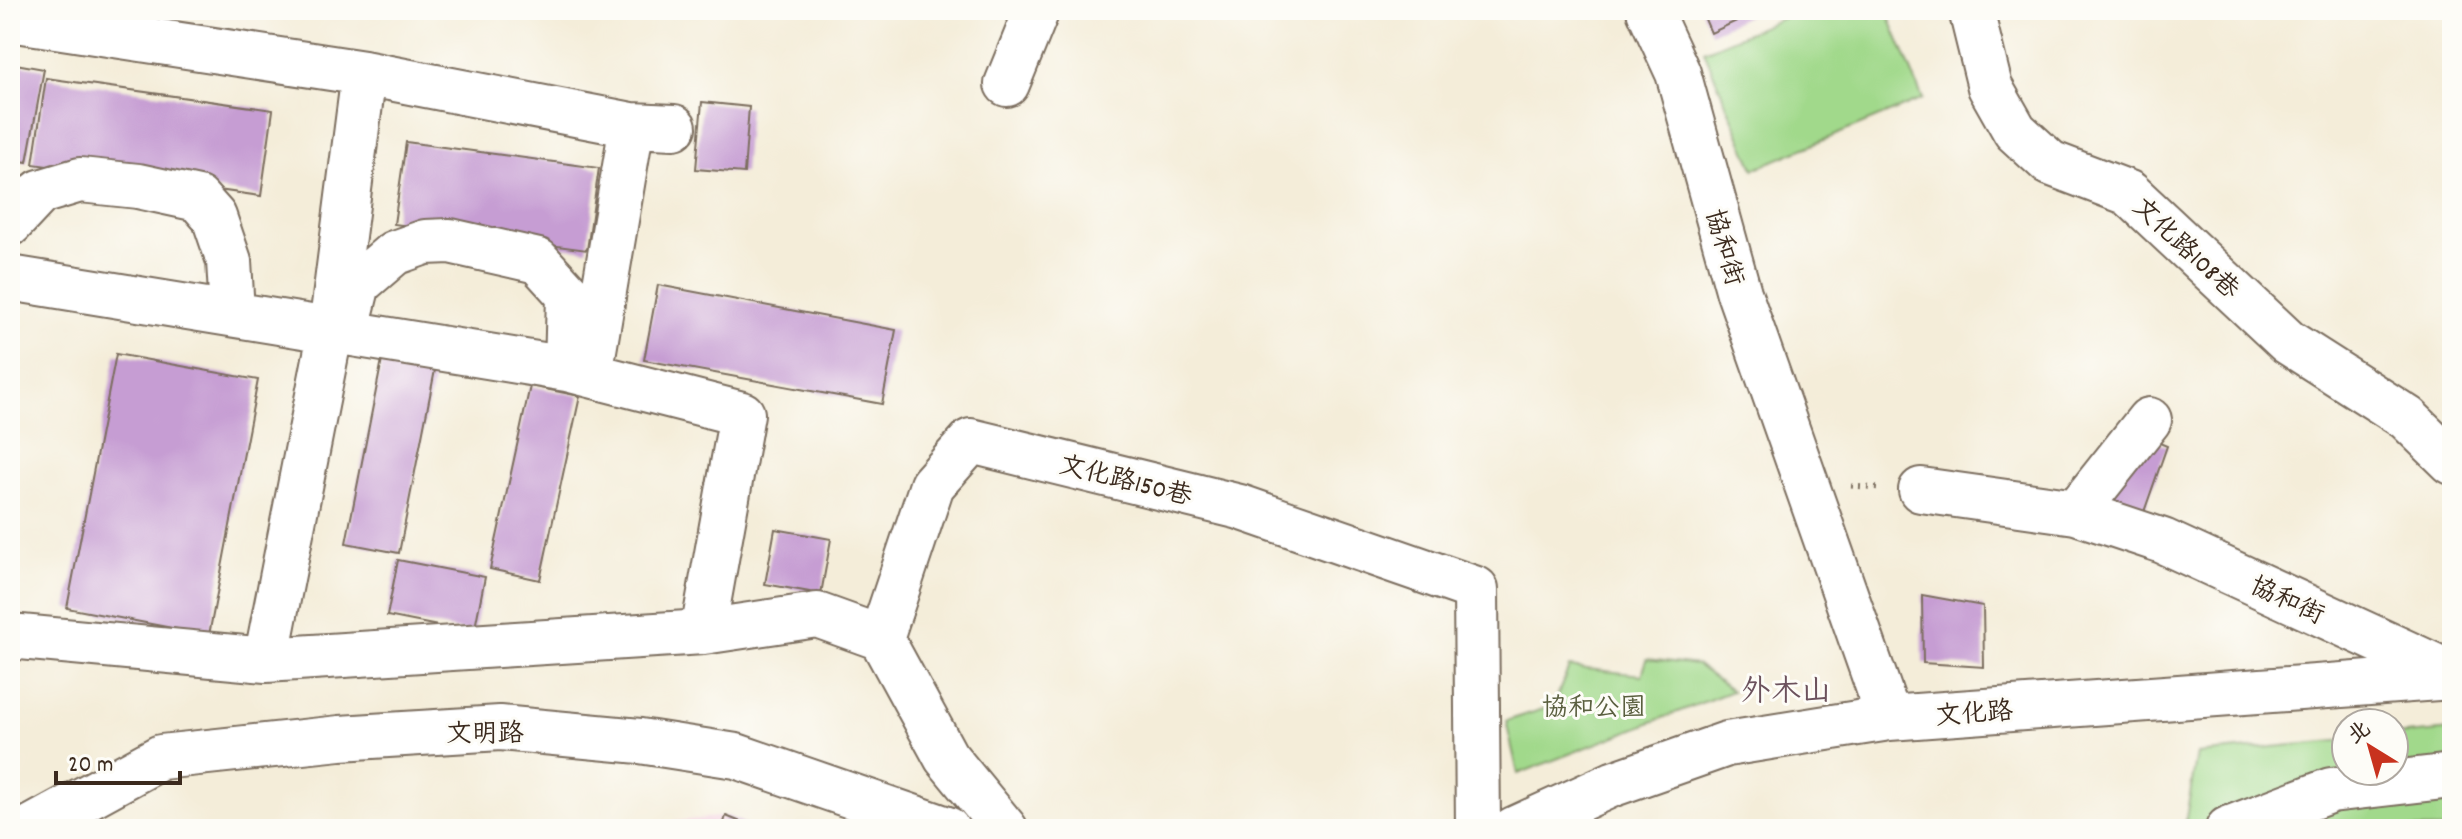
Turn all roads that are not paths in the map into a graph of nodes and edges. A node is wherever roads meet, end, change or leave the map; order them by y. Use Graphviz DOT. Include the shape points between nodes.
graph roads {
  1 [pos="1037,10"];
  2 [pos="1649,10"];
  3 [pos="1971,10"];
  4 [pos="10,19"];
  5 [pos="364,73"];
  6 [pos="1007,84"];
  7 [pos="10,224"];
  8 [pos="10,278"];
  9 [pos="232,312"];
  10 [pos="338,330"];
  11 [pos="578,372"];
  12 [pos="2149,420"];
  13 [pos="2452,462"];
  14 [pos="1921,490"];
  15 [pos="2076,512"];
  16 [pos="703,632"];
  17 [pos="10,636"];
  18 [pos="881,638"];
  19 [pos="266,660"];
  20 [pos="2452,676"];
  21 [pos="1889,718"];
  22 [pos="2452,776"];
  23 [pos="29,829"];
  24 [pos="947,829"];
  25 [pos="1005,829"];
  26 [pos="1478,829"];
  27 [pos="1514,829"];
  28 [pos="2228,829"];
  1 -- 6 [label="street"];
  2 -- 21 [label="street, 協和街" via="1678,73 1739,293"];
  3 -- 13 [label="street, 文化路108巷" via="1990,87 2015,131 2050,163 2129,193 2288,342 2407,418"];
  4 -- 5 [label="street"];
  5 -- 10 [label="street"];
  5 -- 11 [label="street" via="653,126"];
  7 -- 9 [label="street" via="40,192 80,180 198,199 214,217 229,261"];
  8 -- 9 [label="street"];
  9 -- 10 [label="street"];
  10 -- 11 [label="street"];
  10 -- 11 [label="street" via="358,284 394,253 425,242 450,241 538,261 569,295"];
  10 -- 19 [label="street"];
  11 -- 16 [label="street" via="742,414"];
  12 -- 15 [label="street"];
  14 -- 15 [label="street, 協和街"];
  15 -- 20 [label="street, 協和街" via="2163,541"];
  16 -- 18 [label="street" via="817,615"];
  16 -- 19 [label="street"];
  17 -- 19 [label="street"];
  18 -- 25 [label="street" via="946,757"];
  18 -- 26 [label="street, 文化路150巷" via="932,485 971,441 1240,507 1476,589"];
  20 -- 21 [label="street, 文化路"];
  21 -- 27 [label="street, 文化路" via="1727,744 1613,784"];
  22 -- 28 [label="street" via="2331,790"];
  23 -- 24 [label="street, 文明路" via="161,757 500,728 736,756"];
}
